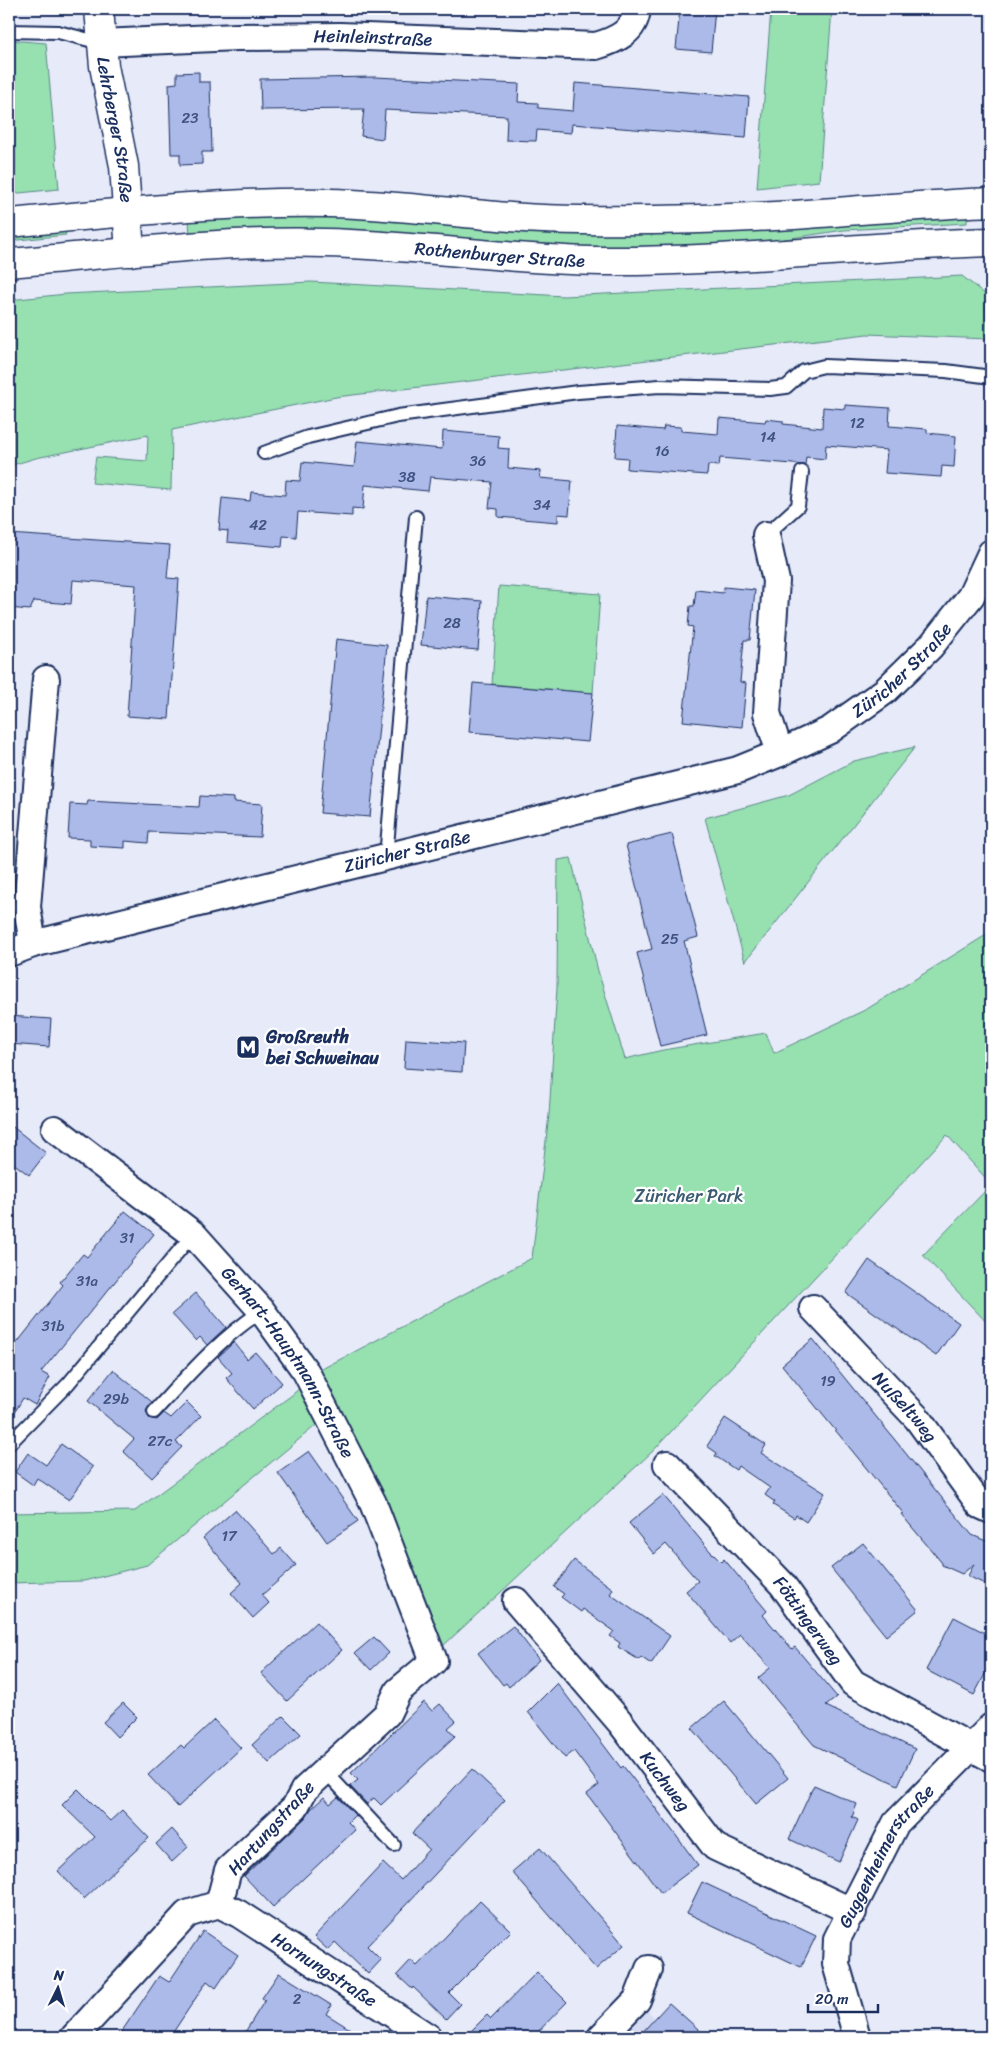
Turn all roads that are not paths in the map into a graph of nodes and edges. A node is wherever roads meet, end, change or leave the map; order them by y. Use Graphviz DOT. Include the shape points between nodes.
graph roads {
  1 [pos="99,9"];
  2 [pos="637,14"];
  3 [pos="9,31"];
  4 [pos="101,43"];
  5 [pos="991,202"];
  6 [pos="129,212"];
  7 [pos="9,223"];
  8 [pos="991,242"];
  9 [pos="130,252"];
  10 [pos="9,263"];
  11 [pos="991,377"];
  12 [pos="264,452"];
  13 [pos="802,472"];
  14 [pos="416,517"];
  15 [pos="766,535"];
  16 [pos="991,553"];
  17 [pos="981,601"];
  18 [pos="46,679"];
  19 [pos="780,753"];
  20 [pos="386,857"];
  21 [pos="33,944"];
  22 [pos="9,953"];
  23 [pos="54,1130"];
  24 [pos="193,1234"];
  25 [pos="813,1308"];
  26 [pos="262,1311"];
  27 [pos="154,1412"];
  28 [pos="9,1444"];
  29 [pos="667,1464"];
  30 [pos="991,1510"];
  31 [pos="516,1600"];
  32 [pos="434,1661"];
  33 [pos="991,1727"];
  34 [pos="980,1753"];
  35 [pos="325,1771"];
  36 [pos="394,1845"];
  37 [pos="219,1904"];
  38 [pos="853,1912"];
  39 [pos="649,1969"];
  40 [pos="74,2037"];
  41 [pos="428,2037"];
  42 [pos="601,2037"];
  43 [pos="857,2037"];
  1 -- 4 [label="main road, Lehrberger Straße"];
  2 -- 4 [label="street, Heinleinstraße" via="618,39 596,46 340,36"];
  3 -- 4 [label="lane" via="58,32"];
  4 -- 6 [label="main road, Lehrberger Straße" via="124,166"];
  5 -- 6 [label="main road" via="669,220 546,220 412,207 310,202"];
  6 -- 7 [label="main road"];
  6 -- 9 [label="main road, Lehrberger Straße"];
  8 -- 9 [label="main road, Rothenburger Straße" via="641,261 524,259 322,243 243,244"];
  9 -- 10 [label="main road, Rothenburger Straße"];
  11 -- 12 [label="lane" via="946,371 824,366 804,371 786,387 770,389 651,387 578,392 398,416 308,437"];
  13 -- 15 [label="lane" via="798,506"];
  14 -- 20 [label="lane"];
  15 -- 19 [label="street" via="776,581 767,713"];
  16 -- 17 [label="street, Züricher Straße"];
  17 -- 19 [label="street, Züricher Straße" via="885,690 830,730"];
  18 -- 21 [label="street" via="27,907"];
  19 -- 20 [label="street, Züricher Straße" via="738,770"];
  20 -- 21 [label="street, Züricher Straße"];
  21 -- 22 [label="street, Züricher Straße"];
  23 -- 24 [label="street, Gerhart-Hauptmann-Straße"];
  24 -- 26 [label="street, Gerhart-Hauptmann-Straße"];
  24 -- 28 [label="lane" via="68,1384"];
  25 -- 30 [label="street, Nußeltweg" via="918,1418 980,1505"];
  26 -- 27 [label="lane" via="211,1350"];
  26 -- 32 [label="street, Gerhart-Hauptmann-Straße" via="306,1372 373,1503"];
  29 -- 34 [label="street, Föttingerweg" via="782,1584 854,1683"];
  31 -- 38 [label="street, Kuchweg" via="620,1722 715,1847"];
  32 -- 35 [label="street, Hartungstraße" via="398,1691 387,1714"];
  33 -- 34 [label="street, Guggenheimerstraße"];
  34 -- 38 [label="street, Guggenheimerstraße" via="896,1823"];
  35 -- 36 [label="lane"];
  35 -- 37 [label="street, Hartungstraße" via="304,1790 295,1807 228,1870"];
  37 -- 40 [label="street" via="187,1914"];
  37 -- 41 [label="street, Hornungstraße" via="240,1914"];
  38 -- 43 [label="street, Guggenheimerstraße" via="837,1939 836,1964"];
  39 -- 42 [label="street" via="637,2000"];
}
